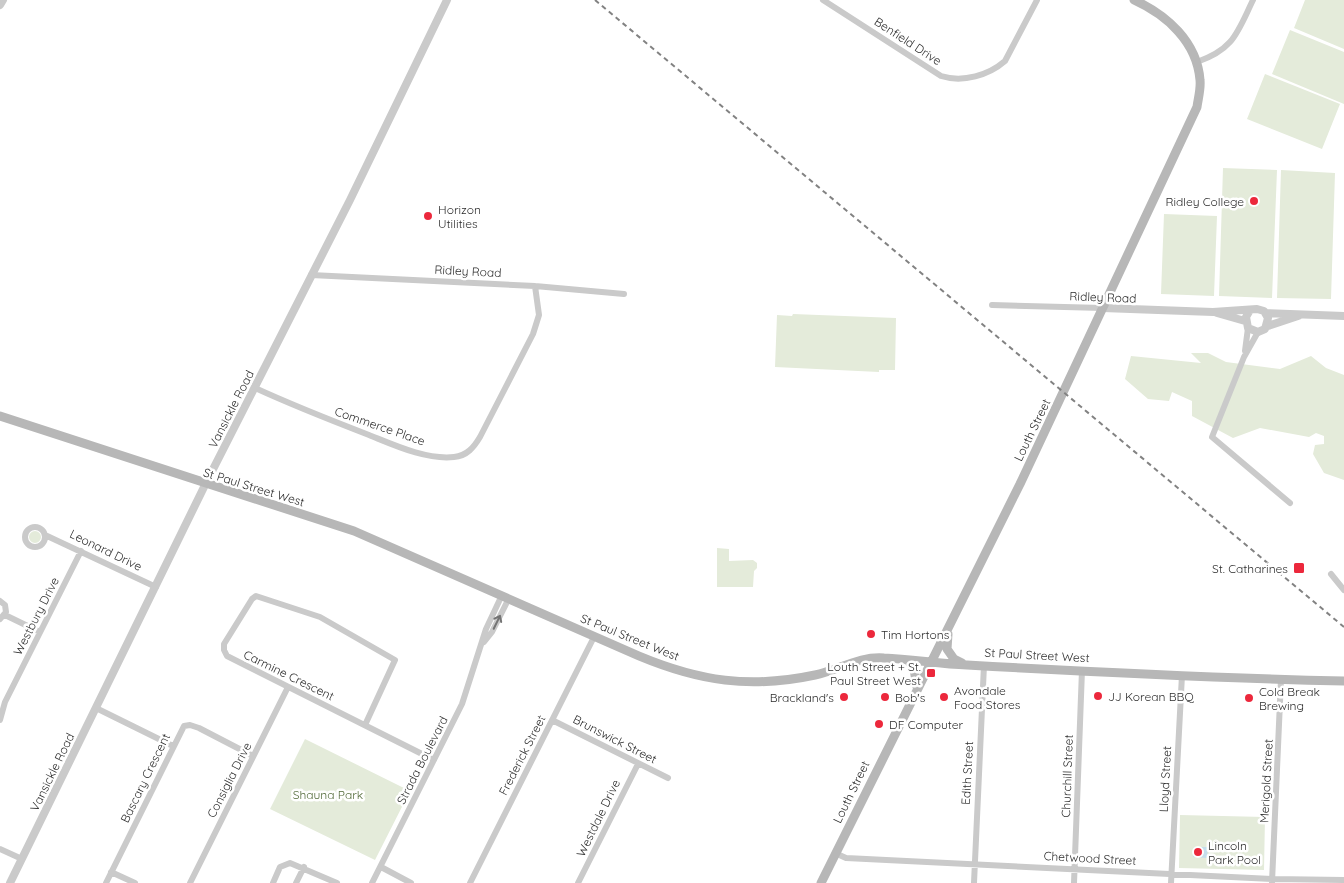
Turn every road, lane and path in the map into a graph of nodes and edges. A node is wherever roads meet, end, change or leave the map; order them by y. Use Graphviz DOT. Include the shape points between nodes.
graph roads {
  1 [pos="2,0"];
  2 [pos="447,0"];
  3 [pos="823,0"];
  4 [pos="1037,0"];
  5 [pos="1134,0"];
  6 [pos="1253,0"];
  7 [pos="0,5"];
  8 [pos="1197,62"];
  9 [pos="311,274"];
  10 [pos="535,286"];
  11 [pos="624,294"];
  12 [pos="992,305"];
  13 [pos="1103,308"];
  14 [pos="1250,310"];
  15 [pos="1213,312"];
  16 [pos="1266,313"];
  17 [pos="1298,316"];
  18 [pos="1344,316"];
  19 [pos="1246,324"];
  20 [pos="1268,326"];
  21 [pos="1258,332"];
  22 [pos="1244,357"];
  23 [pos="255,388"];
  24 [pos="0,416"];
  25 [pos="205,485"];
  26 [pos="1290,503"];
  27 [pos="45,535"];
  28 [pos="81,550"];
  29 [pos="1331,574"];
  30 [pos="156,587"];
  31 [pos="1344,590"];
  32 [pos="505,596"];
  33 [pos="0,601"];
  34 [pos="3,617"];
  35 [pos="952,619"];
  36 [pos="40,632"];
  37 [pos="594,637"];
  38 [pos="908,660"];
  39 [pos="931,661"];
  40 [pos="967,665"];
  41 [pos="984,665"];
  42 [pos="1082,670"];
  43 [pos="1182,675"];
  44 [pos="1282,679"];
  45 [pos="1344,680"];
  46 [pos="288,687"];
  47 [pos="917,688"];
  48 [pos="3,701"];
  49 [pos="96,708"];
  50 [pos="0,720"];
  51 [pos="552,720"];
  52 [pos="365,725"];
  53 [pos="173,746"];
  54 [pos="254,756"];
  55 [pos="434,760"];
  56 [pos="638,764"];
  57 [pos="668,778"];
  58 [pos="0,849"];
  59 [pos="835,853"];
  60 [pos="22,859"];
  61 [pos="974,864"];
  62 [pos="304,867"];
  63 [pos="380,867"];
  64 [pos="1074,868"];
  65 [pos="111,872"];
  66 [pos="1172,874"];
  67 [pos="1344,880"];
  68 [pos="1272,881"];
  69 [pos="10,883"];
  70 [pos="106,883"];
  71 [pos="134,883"];
  72 [pos="190,883"];
  73 [pos="273,883"];
  74 [pos="296,883"];
  75 [pos="337,883"];
  76 [pos="372,883"];
  77 [pos="411,883"];
  78 [pos="470,883"];
  79 [pos="578,883"];
  80 [pos="821,883"];
  81 [pos="974,883"];
  82 [pos="1074,883"];
  83 [pos="1171,883"];
  1 -- 7 [label="street"];
  2 -- 9 [label="street, Vansickle Road"];
  3 -- 4 [label="street, Benfield Drive" via="950,79 977,76 1005,61"];
  5 -- 8 [label="main road, Louth Street" via="1176,27"];
  6 -- 8 [label="street" via="1228,46"];
  8 -- 13 [label="main road, Louth Street" via="1200,81 1198,107"];
  9 -- 10 [label="street, Ridley Road"];
  9 -- 23 [label="street, Vansickle Road"];
  10 -- 11 [label="street, Ridley Road"];
  10 -- 23 [label="street, Commerce Place" via="539,315 533,334 474,447 456,457 402,448"];
  12 -- 13 [label="street, Ridley Road"];
  13 -- 15 [label="street, Ridley Road"];
  13 -- 35 [label="main road, Louth Street"];
  14 -- 15 [label="street, Ridley Road"];
  14 -- 16 [label="street" via="1260,309"];
  14 -- 19 [label="street"];
  15 -- 19 [label="street, Ridley Road"];
  16 -- 17 [label="street"];
  16 -- 20 [label="street"];
  17 -- 18 [label="street"];
  17 -- 20 [label="street"];
  19 -- 21 [label="street"];
  19 -- 22 [label="street"];
  20 -- 21 [label="street"];
  21 -- 22 [label="street"];
  22 -- 26 [label="street" via="1212,437"];
  23 -- 25 [label="street, Vansickle Road"];
  24 -- 25 [label="main road, St Paul Street West"];
  25 -- 30 [label="street, Vansickle Road"];
  25 -- 32 [label="main road, St Paul Street West" via="354,531"];
  27 -- 28 [label="street, Leonard Drive"];
  28 -- 30 [label="street, Leonard Drive"];
  28 -- 36 [label="street, Westbury Drive"];
  29 -- 31 [label="street"];
  30 -- 49 [label="street, Vansickle Road"];
  32 -- 37 [label="main road, St Paul Street West"];
  32 -- 55 [label="street, Strada Boulevard" via="486,629 466,695"];
  33 -- 34 [label="street" via="6,608"];
  34 -- 36 [label="street"];
  35 -- 39 [label="main road, Louth Street"];
  35 -- 40 [label="main road" via="946,649"];
  36 -- 48 [label="street, Westbury Drive"];
  37 -- 38 [label="main road, St Paul Street West" via="668,668 751,683 778,683 818,675 861,659"];
  37 -- 51 [label="street, Frederick Street"];
  38 -- 39 [label="main road, St Paul Street West"];
  38 -- 47 [label="main road" via="914,669"];
  39 -- 40 [label="main road, St Paul Street West"];
  39 -- 47 [label="main road, Louth Street"];
  40 -- 41 [label="main road, St Paul Street West"];
  41 -- 42 [label="main road, St Paul Street West"];
  41 -- 61 [label="street, Edith Street"];
  42 -- 43 [label="main road, St Paul Street West"];
  42 -- 64 [label="street, Churchill Street"];
  43 -- 44 [label="main road, St Paul Street West"];
  43 -- 66 [label="street, Lloyd Street"];
  44 -- 45 [label="main road, St Paul Street West"];
  44 -- 68 [label="street, Merigold Street"];
  46 -- 52 [label="street, Carmine Crescent"];
  46 -- 52 [label="street, Carmine Crescent" via="232,660 224,650 224,644 256,596 320,617 395,660"];
  46 -- 54 [label="street, Consiglia Drive"];
  47 -- 59 [label="main road, Louth Street"];
  48 -- 50 [label="street, Westbury Drive"];
  49 -- 53 [label="street"];
  49 -- 60 [label="street, Vansickle Road"];
  51 -- 56 [label="street, Brunswick Street"];
  51 -- 78 [label="street, Frederick Street"];
  52 -- 55 [label="street, Carmine Crescent"];
  53 -- 54 [label="street, Bascary Crescent" via="184,726 190,725"];
  53 -- 65 [label="street, Bascary Crescent"];
  54 -- 72 [label="street, Consiglia Drive"];
  55 -- 63 [label="street, Strada Boulevard"];
  56 -- 57 [label="street, Brunswick Street"];
  56 -- 79 [label="street, Westdale Drive"];
  58 -- 60 [label="street"];
  59 -- 61 [label="street, Chetwood Street" via="846,858"];
  59 -- 80 [label="main road, Louth Street"];
  60 -- 69 [label="street, Vansickle Road"];
  61 -- 64 [label="street, Chetwood Street"];
  61 -- 81 [label="street, Edith Street"];
  62 -- 73 [label="street" via="290,863 280,867"];
  62 -- 74 [label="street"];
  62 -- 75 [label="street"];
  63 -- 76 [label="street, Strada Boulevard"];
  63 -- 77 [label="street"];
  64 -- 66 [label="street, Chetwood Street"];
  64 -- 82 [label="street, Churchill Street"];
  65 -- 70 [label="street, Bascary Crescent"];
  65 -- 71 [label="street"];
  66 -- 68 [label="street, Chetwood Street"];
  66 -- 83 [label="street, Lloyd Street"];
  67 -- 68 [label="street, Chetwood Street"];
}
